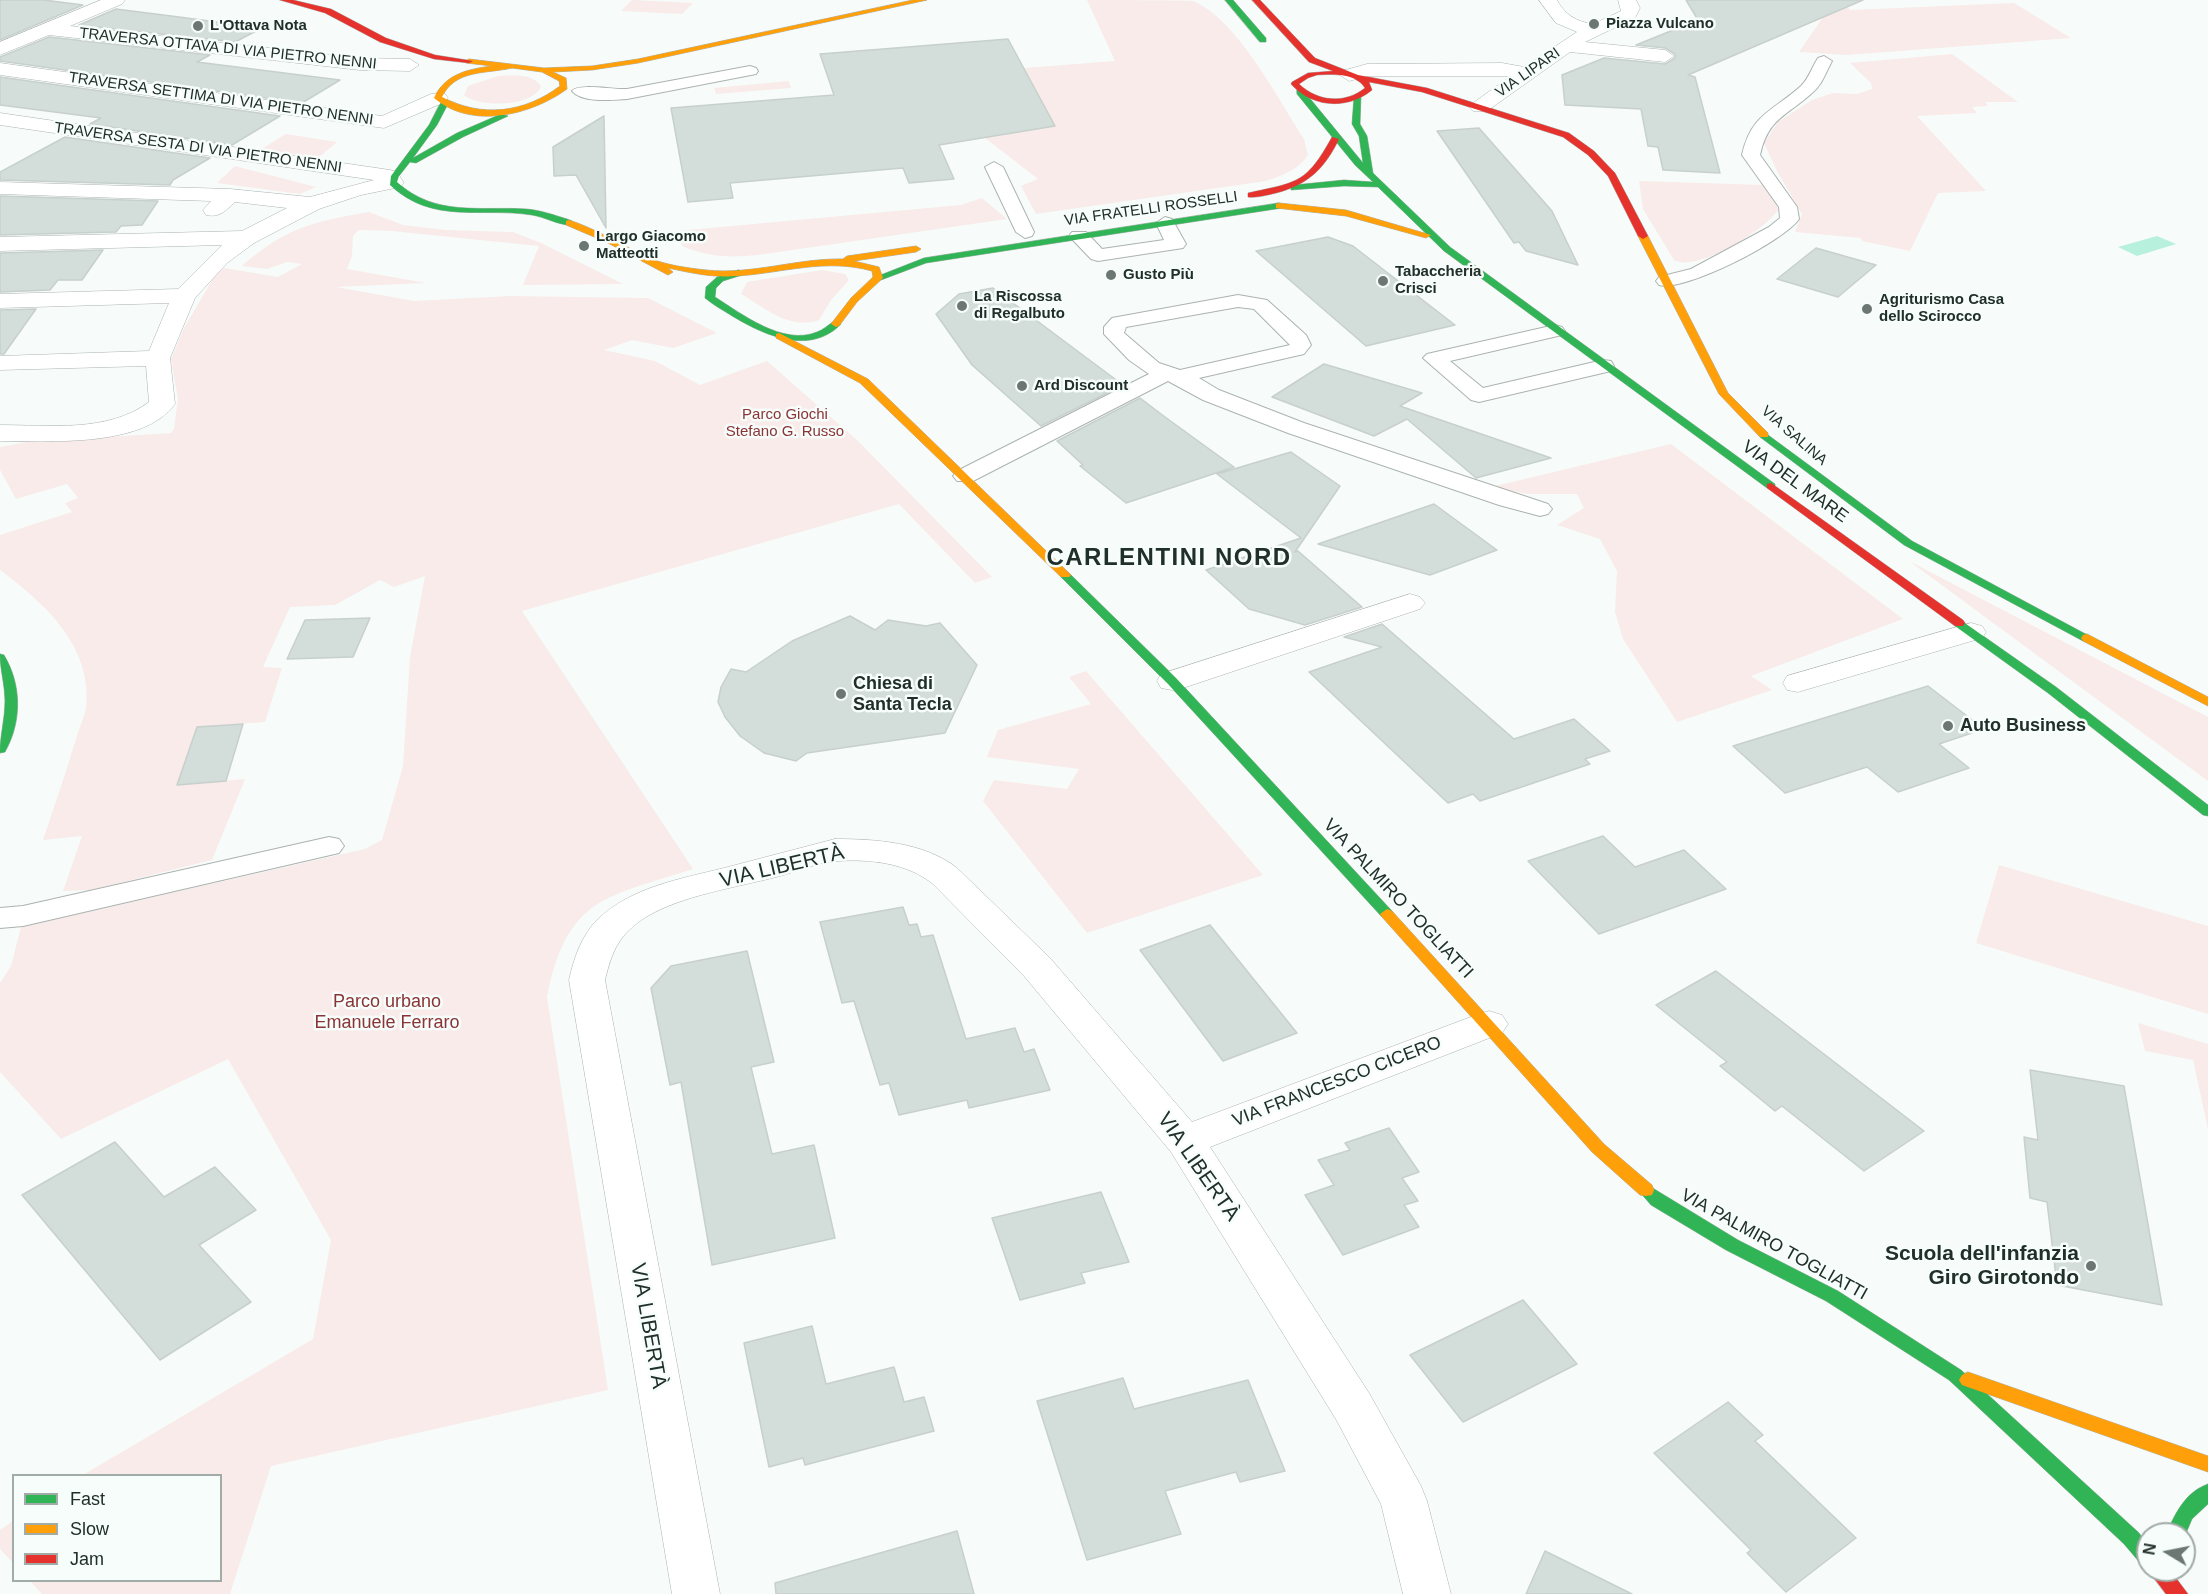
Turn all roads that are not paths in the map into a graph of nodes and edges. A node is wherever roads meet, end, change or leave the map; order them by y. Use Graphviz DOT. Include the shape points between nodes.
graph roads {
  1 [pos="116,0"];
  2 [pos="284,0"];
  3 [pos="923,0"];
  4 [pos="1257,0"];
  5 [pos="1548,0"];
  6 [pos="1628,0"];
  7 [pos="1228,1"];
  8 [pos="47,29"];
  9 [pos="754,35"];
  10 [pos="1571,38"];
  11 [pos="384,40"];
  12 [pos="0,49"];
  13 [pos="1271,50"];
  14 [pos="1665,56"];
  15 [pos="1824,61"];
  16 [pos="509,67"];
  17 [pos="0,69"];
  18 [pos="543,70"];
  19 [pos="750,71"];
  20 [pos="1527,73"];
  21 [pos="1349,75"];
  22 [pos="1297,82"];
  23 [pos="430,86"];
  24 [pos="580,91"];
  25 [pos="1361,96"];
  26 [pos="547,101"];
  27 [pos="1471,105"];
  28 [pos="520,109"];
  29 [pos="0,119"];
  30 [pos="1335,139"];
  31 [pos="994,167"];
  32 [pos="1369,172"];
  33 [pos="398,175"];
  34 [pos="0,183"];
  35 [pos="1382,185"];
  36 [pos="0,188"];
  37 [pos="34,188"];
  38 [pos="1281,190"];
  39 [pos="230,195"];
  40 [pos="1239,196"];
  41 [pos="311,204"];
  42 [pos="1281,207"];
  43 [pos="1169,215"];
  44 [pos="1025,232"];
  45 [pos="1079,236"];
  46 [pos="1429,236"];
  47 [pos="246,238"];
  48 [pos="185,239"];
  49 [pos="0,244"];
  50 [pos="847,259"];
  51 [pos="649,261"];
  52 [pos="739,273"];
  53 [pos="878,278"];
  54 [pos="1666,281"];
  55 [pos="184,296"];
  56 [pos="710,298"];
  57 [pos="0,301"];
  58 [pos="843,318"];
  59 [pos="1555,331"];
  60 [pos="779,336"];
  61 [pos="841,337"];
  62 [pos="850,354"];
  63 [pos="159,358"];
  64 [pos="0,363"];
  65 [pos="1603,366"];
  66 [pos="1172,375"];
  67 [pos="864,381"];
  68 [pos="0,433"];
  69 [pos="965,476"];
  70 [pos="1540,509"];
  71 [pos="1410,603"];
  72 [pos="1971,632"];
  73 [pos="0,658"];
  74 [pos="1172,681"];
  75 [pos="1798,683"];
  76 [pos="2208,702"];
  77 [pos="0,749"];
  78 [pos="2208,812"];
  79 [pos="329,846"];
  80 [pos="0,918"];
  81 [pos="1489,1024"];
  82 [pos="1185,1141"];
  83 [pos="1955,1375"];
  84 [pos="2208,1464"];
  85 [pos="2208,1492"];
  86 [pos="2181,1522"];
  87 [pos="2136,1544"];
  88 [pos="2168,1582"];
  89 [pos="696,1594"];
  90 [pos="1427,1594"];
  91 [pos="2178,1594"];
  1 -- 8 [label="street"];
  2 -- 11 [label="street" via="328,11"];
  3 -- 9 [label="street"];
  4 -- 21 [label="street" via="1312,60"];
  5 -- 10 [label="street"];
  6 -- 10 [label="street, VIA LIPARI" via="1629,14"];
  7 -- 13 [label="street"];
  8 -- 12 [label="street"];
  8 -- 23 [label="street, TRAVERSA OTTAVA DI VIA PIETRO NENNI" via="360,64"];
  9 -- 18 [label="street" via="586,71"];
  9 -- 24 [label="street"];
  10 -- 14 [label="street"];
  10 -- 20 [label="street, VIA LIPARI"];
  11 -- 16 [label="street" via="441,59"];
  11 -- 23 [label="street"];
  15 -- 54 [label="lane" via="1809,88 1769,116 1754,134 1751,155 1788,207 1790,219 1776,231 1698,273"];
  16 -- 18 [label="street"];
  16 -- 23 [label="street" via="471,72"];
  17 -- 23 [label="street, TRAVERSA SETTIMA DI VIA PIETRO NENNI" via="384,122"];
  18 -- 26 [label="street" via="563,80 564,87"];
  19 -- 24 [label="lane" via="627,94"];
  20 -- 21 [label="street" via="1502,69 1367,70"];
  20 -- 27 [label="street, VIA LIPARI"];
  21 -- 22 [label="street" via="1320,73"];
  21 -- 25 [label="street" via="1368,84"];
  21 -- 27 [label="street" via="1424,90"];
  22 -- 25 [label="street" via="1334,100"];
  22 -- 30 [label="street, VIA DEL MARE"];
  23 -- 28 [label="street" via="469,111"];
  23 -- 33 [label="street"];
  24 -- 26 [label="street"];
  25 -- 27 [label="street" via="1419,97"];
  25 -- 32 [label="street" via="1356,124 1363,136"];
  26 -- 28 [label="street"];
  27 -- 54 [label="street, VIA SALINA" via="1566,135 1591,153 1612,175"];
  28 -- 33 [label="street" via="460,135"];
  29 -- 33 [label="street, TRAVERSA SESTA DI VIA PIETRO NENNI"];
  30 -- 32 [label="street, VIA DEL MARE"];
  30 -- 38 [label="street, VIA FRATELLI ROSSELLI" via="1322,168"];
  31 -- 44 [label="lane"];
  32 -- 35 [label="street, VIA DEL MARE"];
  33 -- 41 [label="street"];
  33 -- 51 [label="street" via="395,189 431,207 544,214 579,226"];
  34 -- 37 [label="street"];
  35 -- 38 [label="street" via="1344,183"];
  35 -- 42 [label="street" via="1356,195"];
  35 -- 46 [label="street, VIA DEL MARE"];
  36 -- 37 [label="street"];
  37 -- 39 [label="street"];
  38 -- 40 [label="street, VIA FRATELLI ROSSELLI"];
  39 -- 41 [label="street"];
  39 -- 48 [label="street"];
  41 -- 47 [label="street"];
  42 -- 43 [label="street, VIA FRATELLI ROSSELLI"];
  42 -- 46 [label="street, VIA FRATELLI ROSSELLI" via="1346,213"];
  43 -- 44 [label="street, VIA FRATELLI ROSSELLI"];
  43 -- 45 [label="lane" via="1176,244 1098,255"];
  44 -- 50 [label="street, VIA FRATELLI ROSSELLI"];
  45 -- 53 [label="street, VIA FRATELLI ROSSELLI" via="924,261"];
  46 -- 59 [label="street, VIA DEL MARE"];
  47 -- 48 [label="street"];
  47 -- 55 [label="street" via="219,258"];
  48 -- 49 [label="street"];
  50 -- 52 [label="street, VIA FRATELLI ROSSELLI"];
  50 -- 53 [label="street" via="876,269"];
  51 -- 52 [label="street" via="697,272"];
  51 -- 56 [label="street"];
  52 -- 56 [label="street" via="711,286"];
  53 -- 58 [label="street" via="855,299"];
  54 -- 76 [label="street, VIA SALINA" via="1724,394 1772,444 1908,543"];
  55 -- 57 [label="street"];
  55 -- 63 [label="street"];
  56 -- 60 [label="street"];
  58 -- 60 [label="street" via="824,334 805,338"];
  58 -- 61 [label="street"];
  59 -- 65 [label="street, VIA DEL MARE"];
  59 -- 65 [label="lane" via="1434,358 1479,395"];
  60 -- 67 [label="street"];
  62 -- 67 [label="street"];
  63 -- 64 [label="street"];
  63 -- 68 [label="street" via="162,404 153,414 100,430"];
  65 -- 72 [label="street, VIA DEL MARE"];
  66 -- 66 [label="lane" via="1148,367 1114,334 1114,327 1119,322 1250,301 1260,304 1301,345 1297,351"];
  66 -- 69 [label="lane"];
  66 -- 70 [label="lane" via="1211,395 1296,428"];
  67 -- 69 [label="street, VIA PALMIRO TOGLIATTI"];
  69 -- 74 [label="street, VIA PALMIRO TOGLIATTI"];
  71 -- 74 [label="street"];
  72 -- 75 [label="street"];
  72 -- 78 [label="street, VIA DEL MARE"];
  73 -- 77 [label="street" via="10,675 15,705"];
  74 -- 81 [label="street, VIA PALMIRO TOGLIATTI"];
  79 -- 80 [label="lane"];
  81 -- 82 [label="street, VIA FRANCESCO CICERO"];
  81 -- 83 [label="street, VIA PALMIRO TOGLIATTI" via="1598,1148 1657,1200 1732,1245 1832,1296"];
  82 -- 89 [label="street, VIA LIBERTÀ" via="1036,967 931,866 868,850 835,850 664,895 633,909 609,929 594,951 587,980"];
  82 -- 90 [label="street, VIA LIBERTÀ" via="1353,1407 1404,1501"];
  83 -- 84 [label="street"];
  83 -- 87 [label="street"];
  85 -- 86 [label="street" via="2185,1513"];
  88 -- 91 [label="street"];
}
